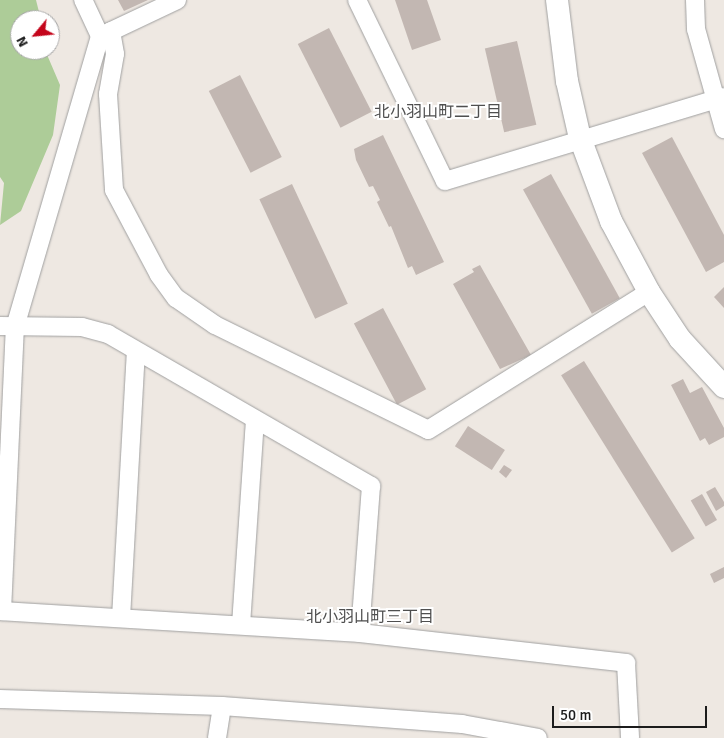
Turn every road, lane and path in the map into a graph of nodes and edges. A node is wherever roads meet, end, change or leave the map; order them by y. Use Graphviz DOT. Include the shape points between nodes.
graph roads {
  1 [pos="83,0"];
  2 [pos="177,0"];
  3 [pos="357,0"];
  4 [pos="557,0"];
  5 [pos="695,0"];
  6 [pos="106,34"];
  7 [pos="719,99"];
  8 [pos="724,129"];
  9 [pos="580,138"];
  10 [pos="649,292"];
  11 [pos="8,326"];
  12 [pos="136,351"];
  13 [pos="724,387"];
  14 [pos="255,420"];
  15 [pos="1,611"];
  16 [pos="121,618"];
  17 [pos="241,625"];
  18 [pos="360,633"];
  19 [pos="0,699"];
  20 [pos="222,706"];
  21 [pos="217,738"];
  22 [pos="538,738"];
  23 [pos="630,738"];
  1 -- 6 [label="street"];
  2 -- 6 [label="street"];
  3 -- 9 [label="street" via="445,181"];
  4 -- 9 [label="street" via="567,81"];
  5 -- 7 [label="street" via="696,29"];
  6 -- 10 [label="street" via="115,54 108,94 114,190 159,275 176,298 216,325 428,430"];
  6 -- 11 [label="street"];
  7 -- 8 [label="street"];
  7 -- 9 [label="street"];
  9 -- 10 [label="street" via="611,221"];
  10 -- 13 [label="street" via="680,338"];
  11 -- 12 [label="street" via="82,327 108,334"];
  11 -- 15 [label="street"];
  12 -- 14 [label="street"];
  12 -- 16 [label="street"];
  14 -- 17 [label="street"];
  14 -- 18 [label="street" via="371,486"];
  15 -- 16 [label="street"];
  16 -- 17 [label="street"];
  17 -- 18 [label="street"];
  18 -- 23 [label="street" via="626,663"];
  19 -- 20 [label="street"];
  20 -- 21 [label="street"];
  20 -- 22 [label="street" via="462,724"];
}
